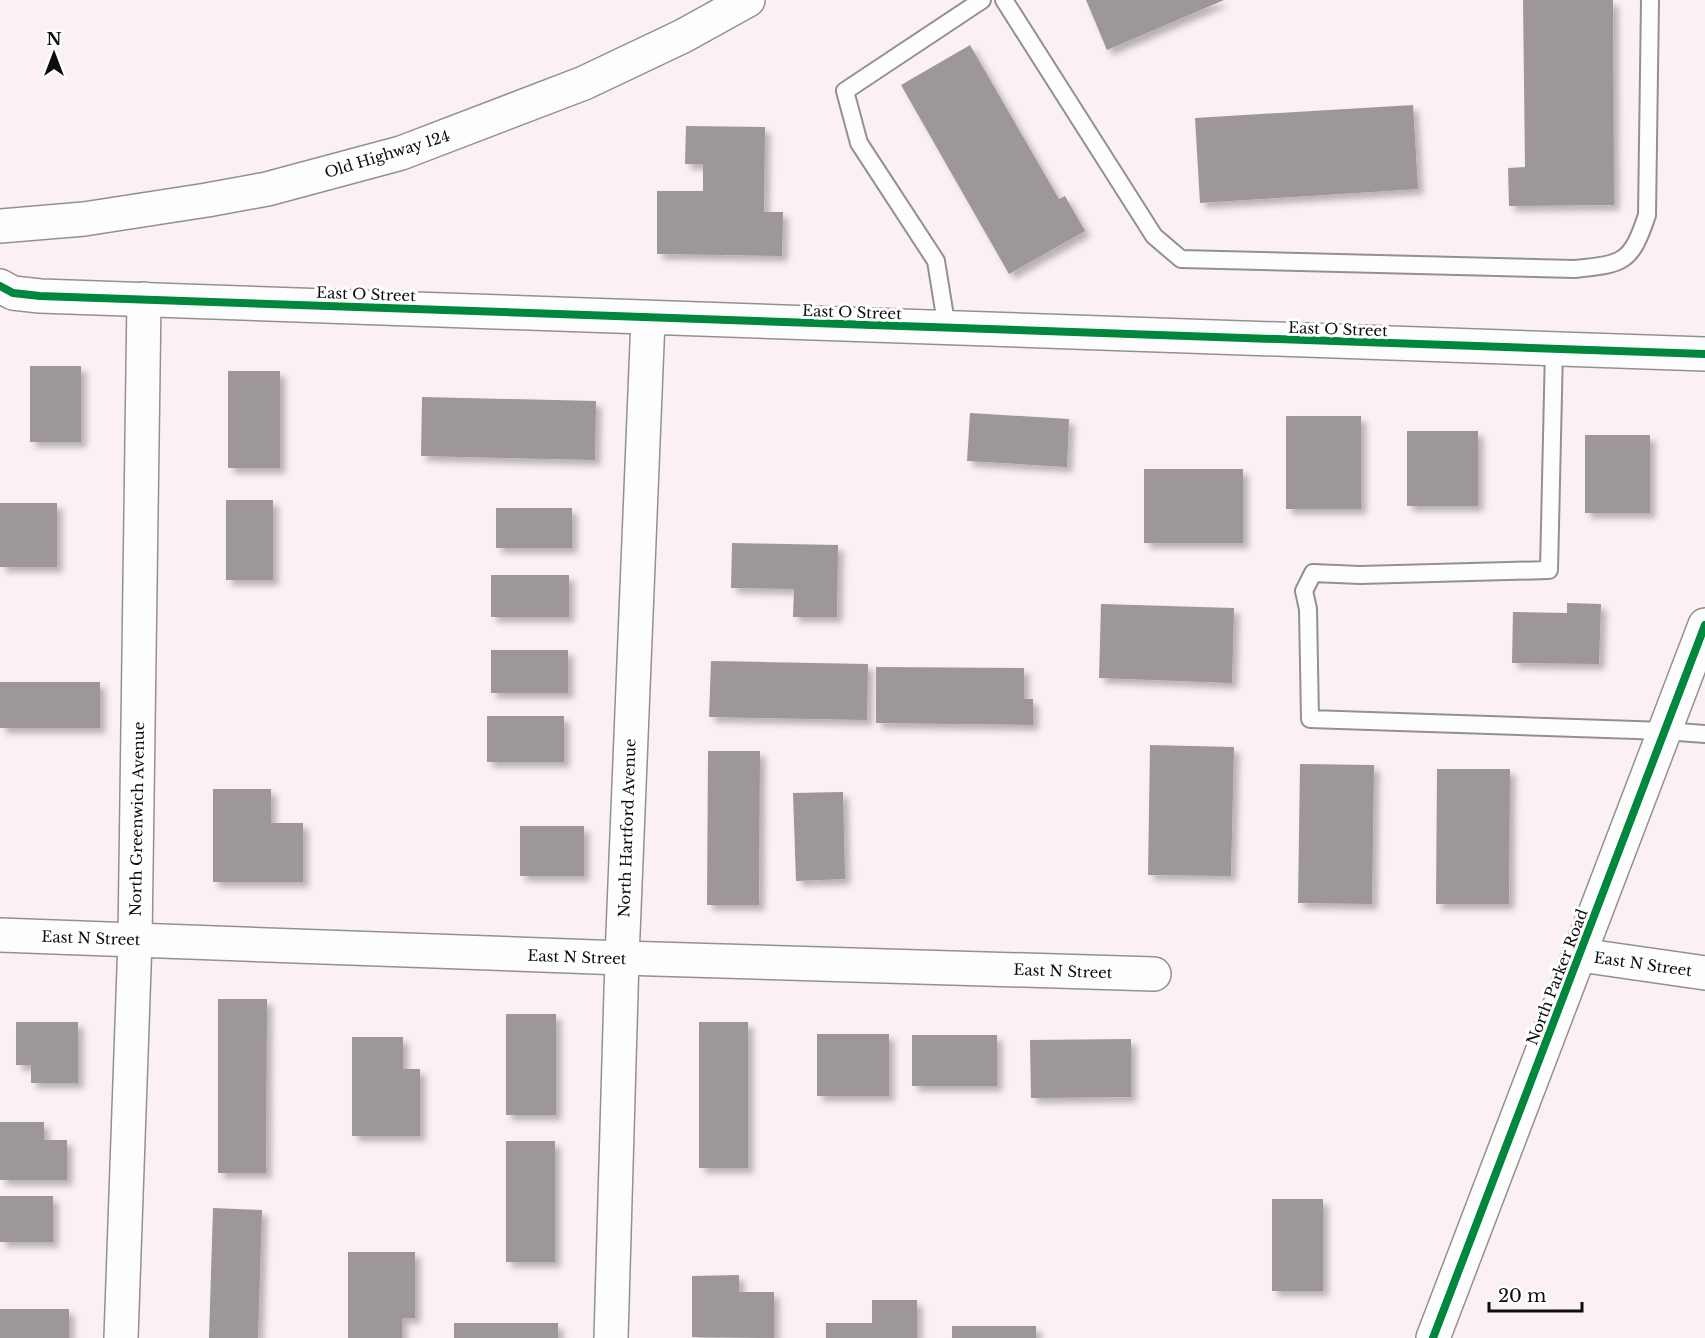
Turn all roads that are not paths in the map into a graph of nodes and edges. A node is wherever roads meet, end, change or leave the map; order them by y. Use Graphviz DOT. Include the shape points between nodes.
graph roads {
  1 [pos="748,0"];
  2 [pos="982,0"];
  3 [pos="1004,0"];
  4 [pos="1650,0"];
  5 [pos="0,226"];
  6 [pos="0,286"];
  7 [pos="144,299"];
  8 [pos="648,319"];
  9 [pos="947,329"];
  10 [pos="1554,349"];
  11 [pos="1705,354"];
  12 [pos="1705,625"];
  13 [pos="1665,731"];
  14 [pos="1705,734"];
  15 [pos="0,935"];
  16 [pos="135,940"];
  17 [pos="1580,955"];
  18 [pos="622,958"];
  19 [pos="1705,973"];
  20 [pos="1154,974"];
  21 [pos="122,1338"];
  22 [pos="611,1338"];
  23 [pos="1433,1338"];
  1 -- 5 [label="street, Old Highway 124" via="584,83 401,153 247,192 84,219"];
  2 -- 9 [label="lane" via="845,91 859,143 936,261"];
  3 -- 4 [label="lane" via="1154,236 1181,259 1575,269 1627,258 1638,242 1647,215"];
  6 -- 7 [label="street, East O Street" via="13,293 39,296"];
  7 -- 8 [label="street, East O Street"];
  7 -- 16 [label="street, North Greenwich Avenue"];
  8 -- 9 [label="street, East O Street"];
  8 -- 18 [label="street, North Hartford Avenue"];
  9 -- 10 [label="street, East O Street"];
  10 -- 11 [label="street, East O Street"];
  10 -- 13 [label="lane" via="1549,570 1313,573 1304,591 1308,609 1311,719"];
  12 -- 13 [label="street, North Parker Road"];
  13 -- 14 [label="lane"];
  13 -- 17 [label="street, North Parker Road"];
  15 -- 16 [label="street, East N Street"];
  16 -- 18 [label="street, East N Street"];
  16 -- 21 [label="street, North Greenwich Avenue"];
  17 -- 19 [label="street, East N Street"];
  17 -- 23 [label="street, North Parker Road"];
  18 -- 20 [label="street, East N Street"];
  18 -- 22 [label="street, North Hartford Avenue"];
}
